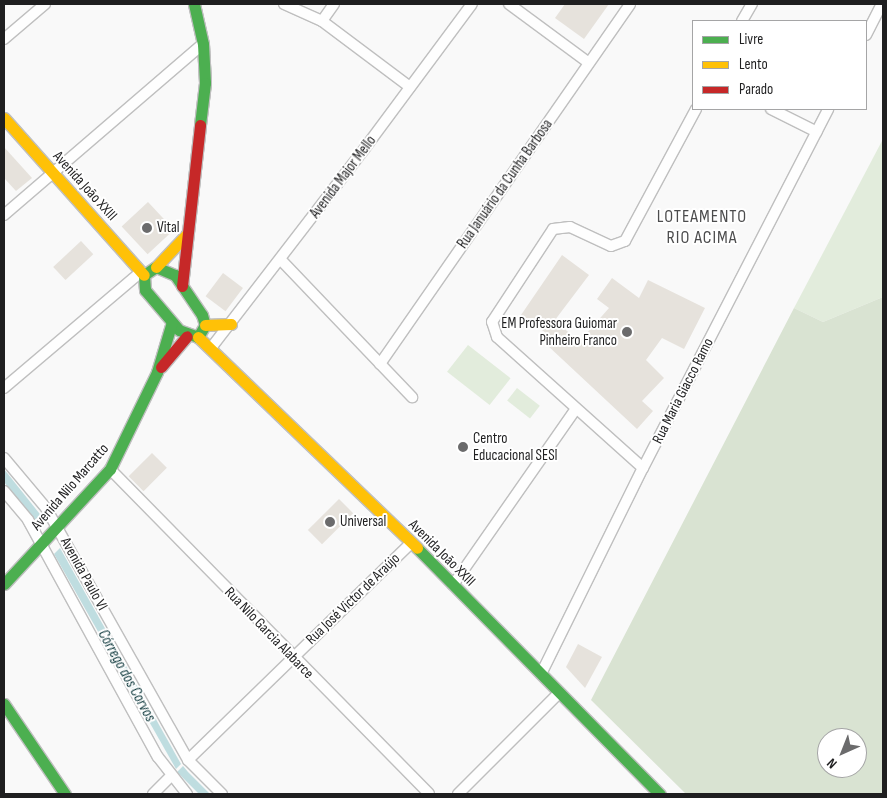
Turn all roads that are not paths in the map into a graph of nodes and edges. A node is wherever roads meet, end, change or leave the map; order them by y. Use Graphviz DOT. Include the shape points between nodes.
graph roads {
  1 [pos="45,4"];
  2 [pos="194,4"];
  3 [pos="284,4"];
  4 [pos="324,4"];
  5 [pos="334,4"];
  6 [pos="472,4"];
  7 [pos="509,4"];
  8 [pos="630,4"];
  9 [pos="752,4"];
  10 [pos="882,4"];
  11 [pos="743,20"];
  12 [pos="322,21"];
  13 [pos="867,33"];
  14 [pos="4,38"];
  15 [pos="203,44"];
  16 [pos="589,63"];
  17 [pos="410,87"];
  18 [pos="695,110"];
  19 [pos="773,110"];
  20 [pos="828,110"];
  21 [pos="4,118"];
  22 [pos="817,132"];
  23 [pos="53,172"];
  24 [pos="4,215"];
  25 [pos="187,234"];
  26 [pos="281,260"];
  27 [pos="156,267"];
  28 [pos="142,273"];
  29 [pos="182,286"];
  30 [pos="172,322"];
  31 [pos="230,324"];
  32 [pos="205,325"];
  33 [pos="193,336"];
  34 [pos="211,348"];
  35 [pos="380,364"];
  36 [pos="157,372"];
  37 [pos="4,388"];
  38 [pos="412,397"];
  39 [pos="576,409"];
  40 [pos="4,458"];
  41 [pos="643,468"];
  42 [pos="110,469"];
  43 [pos="4,491"];
  44 [pos="57,526"];
  45 [pos="411,543"];
  46 [pos="40,545"];
  47 [pos="4,584"];
  48 [pos="452,585"];
  49 [pos="293,658"];
  50 [pos="541,674"];
  51 [pos="559,693"];
  52 [pos="4,704"];
  53 [pos="188,760"];
  54 [pos="171,776"];
  55 [pos="65,794"];
  56 [pos="153,794"];
  57 [pos="187,794"];
  58 [pos="222,794"];
  59 [pos="430,794"];
  60 [pos="458,794"];
  61 [pos="660,794"];
  1 -- 14 [label="street"];
  2 -- 15 [label="main road"];
  3 -- 12 [label="street"];
  4 -- 12 [label="street"];
  5 -- 12 [label="street"];
  6 -- 17 [label="street, Avenida Major Mello"];
  7 -- 16 [label="street"];
  8 -- 16 [label="street, Rua Januário da Cunha Barbosa"];
  9 -- 11 [label="street"];
  10 -- 13 [label="street"];
  12 -- 17 [label="street"];
  15 -- 23 [label="street"];
  15 -- 25 [label="main road" via="205,83"];
  16 -- 35 [label="street, Rua Januário da Cunha Barbosa"];
  17 -- 26 [label="street, Avenida Major Mello"];
  18 -- 39 [label="street" via="629,236 620,244 611,246 570,228 553,229 493,316 497,336"];
  19 -- 22 [label="street"];
  20 -- 22 [label="street, Rua Maria Giacco Ramo"];
  21 -- 23 [label="main road, Avenida João XXIII"];
  22 -- 41 [label="street, Rua Maria Giacco Ramo"];
  23 -- 24 [label="street"];
  23 -- 28 [label="main road, Avenida João XXIII"];
  25 -- 27 [label="main road"];
  25 -- 29 [label="main road"];
  26 -- 31 [label="street, Avenida Major Mello"];
  26 -- 35 [label="street"];
  27 -- 28 [label="main road"];
  27 -- 29 [label="main road" via="169,270"];
  28 -- 30 [label="main road, Avenida João XXIII" via="145,290"];
  28 -- 37 [label="street"];
  29 -- 32 [label="main road"];
  30 -- 33 [label="main road, Avenida João XXIII"];
  30 -- 36 [label="main road, Avenida Nilo Marcatto"];
  31 -- 32 [label="main road"];
  31 -- 34 [label="street, Avenida Major Mello"];
  32 -- 33 [label="main road"];
  33 -- 34 [label="main road, Avenida João XXIII"];
  33 -- 36 [label="main road, Avenida Nilo Marcatto"];
  34 -- 45 [label="main road, Avenida João XXIII"];
  35 -- 38 [label="street"];
  36 -- 42 [label="main road, Avenida Nilo Marcatto"];
  39 -- 41 [label="street"];
  39 -- 48 [label="street"];
  40 -- 44 [label="street, Avenida Paulo VI"];
  41 -- 50 [label="street, Rua Maria Giacco Ramo"];
  42 -- 44 [label="main road, Avenida Nilo Marcatto"];
  42 -- 49 [label="street, Rua Nilo Garcia Alabarce"];
  43 -- 46 [label="street, Avenida Paulo VI" via="28,520"];
  44 -- 46 [label="main road, Avenida Nilo Marcatto"];
  44 -- 53 [label="street, Avenida Paulo VI"];
  45 -- 48 [label="main road, Avenida João XXIII"];
  45 -- 49 [label="street, Rua José Victor de Araújo"];
  46 -- 47 [label="main road, Avenida Nilo Marcatto"];
  46 -- 54 [label="street, Avenida Paulo VI"];
  48 -- 50 [label="main road, Avenida João XXIII"];
  49 -- 53 [label="street, Rua José Victor de Araújo"];
  49 -- 59 [label="street, Rua Nilo Garcia Alabarce"];
  50 -- 51 [label="main road, Avenida João XXIII"];
  51 -- 60 [label="street"];
  51 -- 61 [label="main road, Avenida João XXIII"];
  52 -- 55 [label="main road"];
  53 -- 58 [label="street, Avenida Paulo VI"];
  54 -- 56 [label="street"];
  54 -- 57 [label="street, Avenida Paulo VI"];
}
